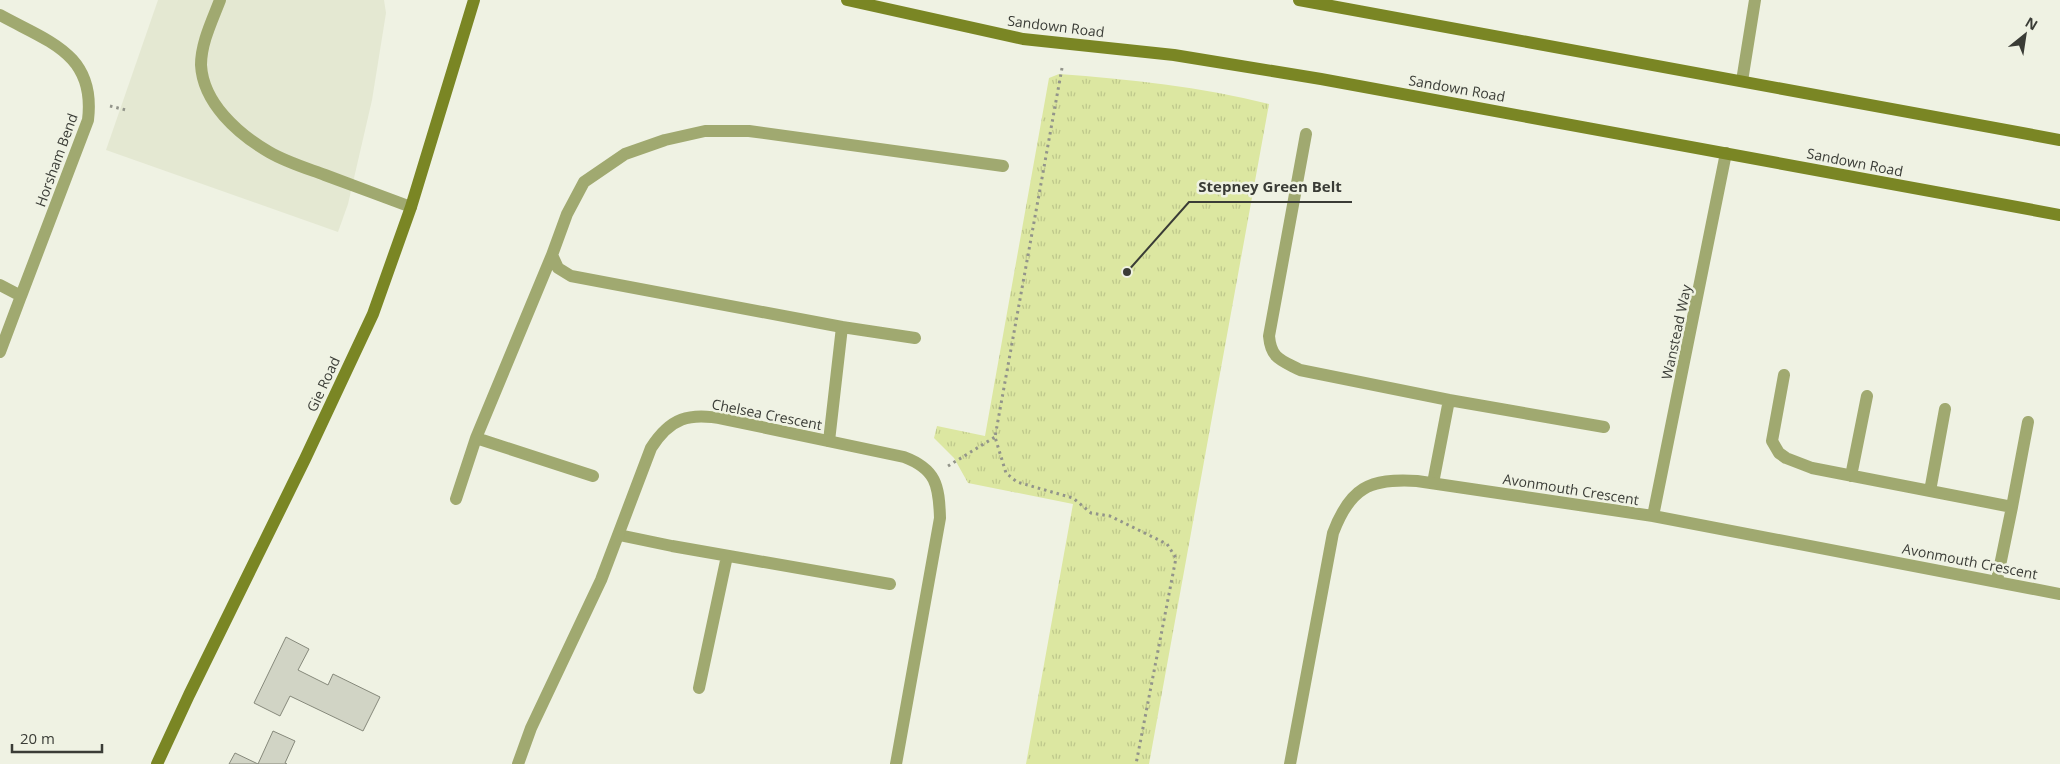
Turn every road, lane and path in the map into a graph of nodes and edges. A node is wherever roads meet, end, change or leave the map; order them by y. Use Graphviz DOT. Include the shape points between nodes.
graph roads {
  1 [pos="220,0"];
  2 [pos="474,0"];
  3 [pos="847,0"];
  4 [pos="1299,0"];
  5 [pos="1754,0"];
  6 [pos="0,15"];
  7 [pos="1062,68"];
  8 [pos="1742,81"];
  9 [pos="1306,134"];
  10 [pos="2060,140"];
  11 [pos="1726,152"];
  12 [pos="1004,166"];
  13 [pos="410,207"];
  14 [pos="2060,215"];
  15 [pos="552,255"];
  16 [pos="0,285"];
  17 [pos="21,296"];
  18 [pos="842,326"];
  19 [pos="915,338"];
  20 [pos="0,352"];
  21 [pos="1784,375"];
  22 [pos="1867,396"];
  23 [pos="1450,400"];
  24 [pos="1945,409"];
  25 [pos="2028,422"];
  26 [pos="1604,427"];
  27 [pos="995,437"];
  28 [pos="476,438"];
  29 [pos="829,441"];
  30 [pos="593,476"];
  31 [pos="1850,476"];
  32 [pos="933,477"];
  33 [pos="1433,483"];
  34 [pos="1930,491"];
  35 [pos="456,499"];
  36 [pos="2012,507"];
  37 [pos="1654,516"];
  38 [pos="619,535"];
  39 [pos="727,556"];
  40 [pos="1997,580"];
  41 [pos="890,584"];
  42 [pos="2060,594"];
  43 [pos="699,688"];
  44 [pos="157,764"];
  45 [pos="518,764"];
  46 [pos="896,764"];
  47 [pos="1136,764"];
  48 [pos="1290,764"];
  1 -- 13 [label="street" via="202,51 201,66 209,95 220,111 245,136 276,156"];
  2 -- 13 [label="main road, Gie Road"];
  3 -- 11 [label="main road, Sandown Road" via="1023,39 1174,54"];
  4 -- 8 [label="main road"];
  5 -- 8 [label="street"];
  6 -- 17 [label="street, Horsham Bend" via="69,55 84,77 90,102 88,120"];
  7 -- 27 [label="path"];
  8 -- 10 [label="main road"];
  9 -- 23 [label="street" via="1269,336 1270,348 1278,359 1300,370"];
  11 -- 14 [label="main road, Sandown Road"];
  11 -- 37 [label="street, Wanstead Way"];
  12 -- 15 [label="street" via="749,131 704,130 625,154 584,182 567,214"];
  13 -- 44 [label="main road, Gie Road" via="373,314"];
  15 -- 18 [label="street" via="558,268 571,276"];
  15 -- 28 [label="street"];
  16 -- 17 [label="street"];
  17 -- 20 [label="street, Horsham Bend"];
  18 -- 19 [label="street"];
  18 -- 29 [label="street"];
  21 -- 31 [label="street" via="1772,441 1779,452 1794,462"];
  22 -- 31 [label="street"];
  23 -- 26 [label="street"];
  23 -- 33 [label="street"];
  24 -- 34 [label="street"];
  25 -- 36 [label="street"];
  27 -- 32 [label="path"];
  27 -- 47 [label="path" via="1006,474 1017,482 1073,498 1091,513 1110,516 1167,544 1176,558"];
  28 -- 30 [label="street"];
  28 -- 35 [label="street"];
  29 -- 32 [label="street, Chelsea Crescent" via="904,457 917,462"];
  29 -- 38 [label="street, Chelsea Crescent" via="715,417 699,416 674,423 662,431 651,448"];
  31 -- 34 [label="street"];
  32 -- 46 [label="street" via="939,495 940,518"];
  33 -- 37 [label="street, Avonmouth Crescent"];
  33 -- 48 [label="street, Avonmouth Crescent" via="1403,480 1376,483 1353,495 1339,517 1333,533"];
  34 -- 36 [label="street"];
  36 -- 40 [label="street"];
  37 -- 40 [label="street, Avonmouth Crescent"];
  38 -- 39 [label="street"];
  38 -- 45 [label="street, Chelsea Crescent" via="531,728"];
  39 -- 41 [label="street"];
  39 -- 43 [label="street"];
  40 -- 42 [label="street, Avonmouth Crescent"];
}
